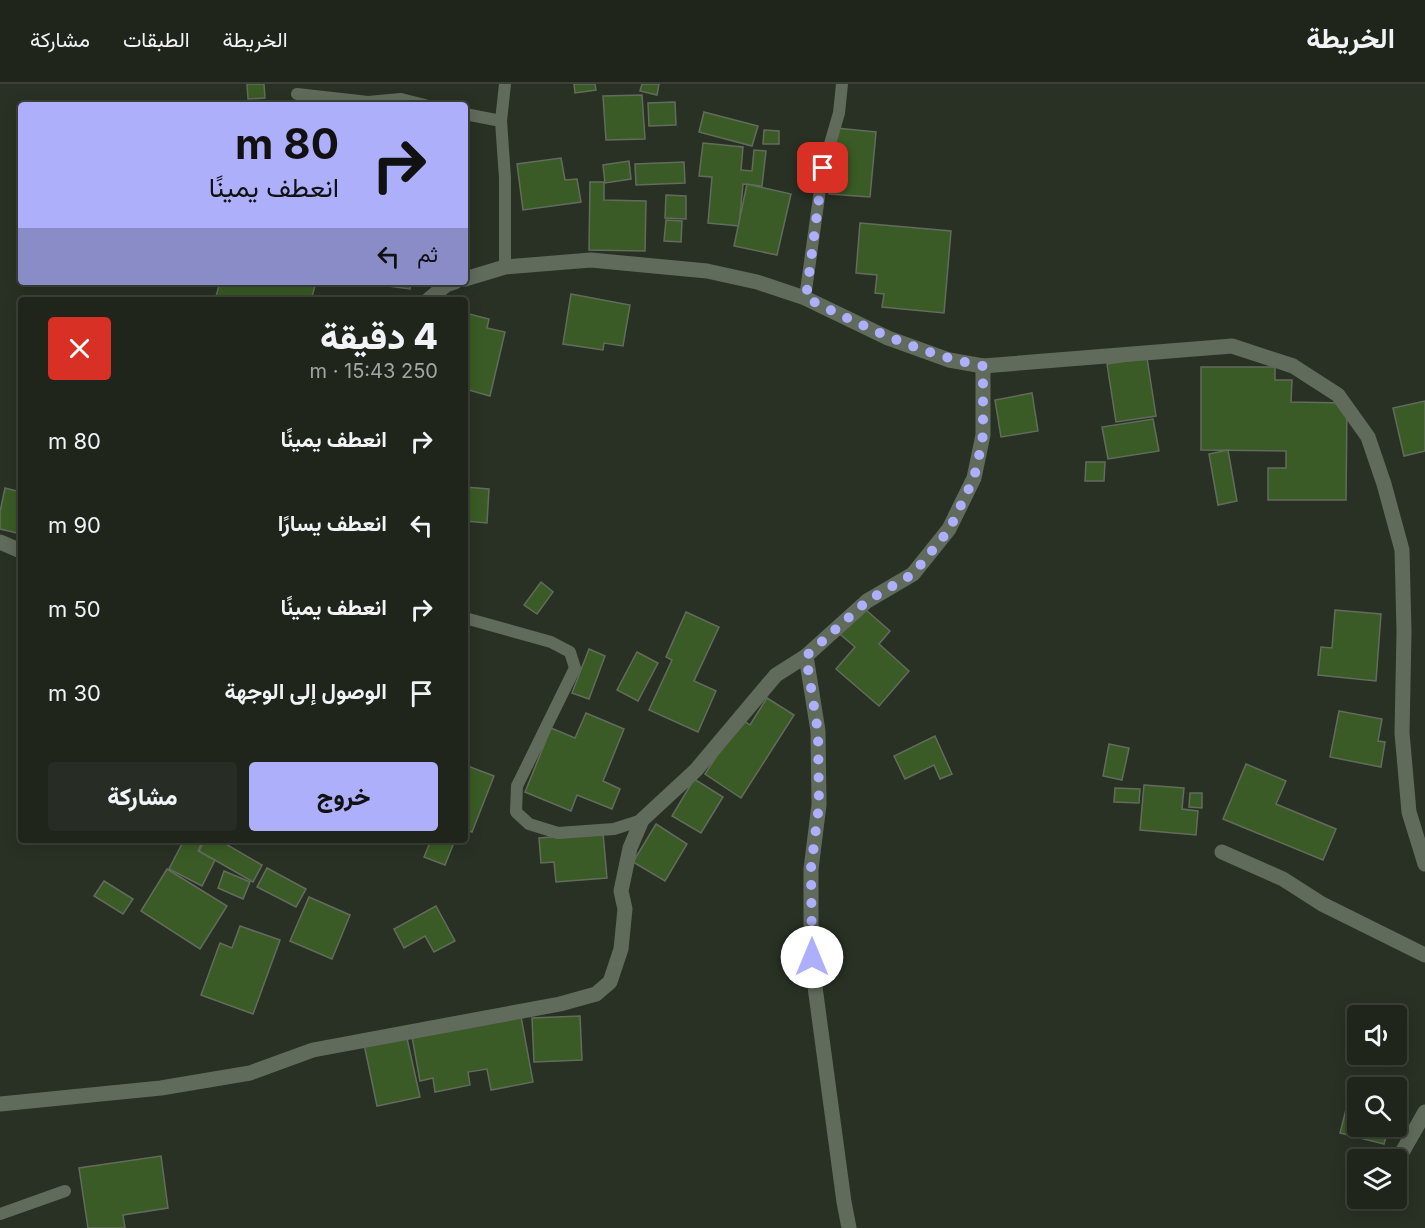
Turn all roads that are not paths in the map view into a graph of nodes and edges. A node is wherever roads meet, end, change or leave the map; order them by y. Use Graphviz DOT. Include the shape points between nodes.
graph roads {
  1 [pos="505,84"];
  2 [pos="842,84"];
  3 [pos="297,94"];
  4 [pos="368,102"];
  5 [pos="368,102"];
  6 [pos="413,102"];
  7 [pos="468,115"];
  8 [pos="501,121"];
  9 [pos="505,267"];
  10 [pos="468,278"];
  11 [pos="446,285"];
  12 [pos="432,297"];
  13 [pos="806,298"];
  14 [pos="983,366"];
  15 [pos="0,542"];
  16 [pos="18,550"];
  17 [pos="468,619"];
  18 [pos="806,656"];
  19 [pos="642,820"];
  20 [pos="1222,852"];
  21 [pos="1425,864"];
  22 [pos="1425,955"];
  23 [pos="0,1104"];
  24 [pos="1425,1112"];
  25 [pos="1404,1149"];
  26 [pos="65,1191"];
  27 [pos="0,1214"];
  28 [pos="849,1228"];
  1 -- 8 [label="lane"];
  2 -- 13 [label="lane" via="839,112 823,168"];
  3 -- 5 [label="lane"];
  4 -- 6 [label="lane"];
  7 -- 8 [label="lane"];
  8 -- 9 [label="lane"];
  9 -- 10 [label="street"];
  9 -- 13 [label="street" via="591,260 707,271"];
  11 -- 12 [label="street"];
  13 -- 14 [label="street" via="888,338 949,360"];
  14 -- 18 [label="street" via="983,435 979,456 974,478 949,530 913,574 867,601"];
  14 -- 21 [label="street" via="1232,346 1293,366 1338,396 1368,437 1402,550 1402,733 1409,812"];
  15 -- 16 [label="street"];
  17 -- 19 [label="lane" via="551,642 570,652 575,668 517,786 516,812 529,824 558,832 614,829"];
  18 -- 19 [label="street" via="776,675 696,770"];
  18 -- 28 [label="street" via="818,732 819,805 811,868 812,957"];
  19 -- 23 [label="street" via="630,848 621,891 625,909 621,949 610,982 596,994 313,1050 250,1073 161,1088"];
  20 -- 22 [label="street" via="1283,879 1322,904"];
  24 -- 25 [label="street"];
  26 -- 27 [label="lane"];
}
